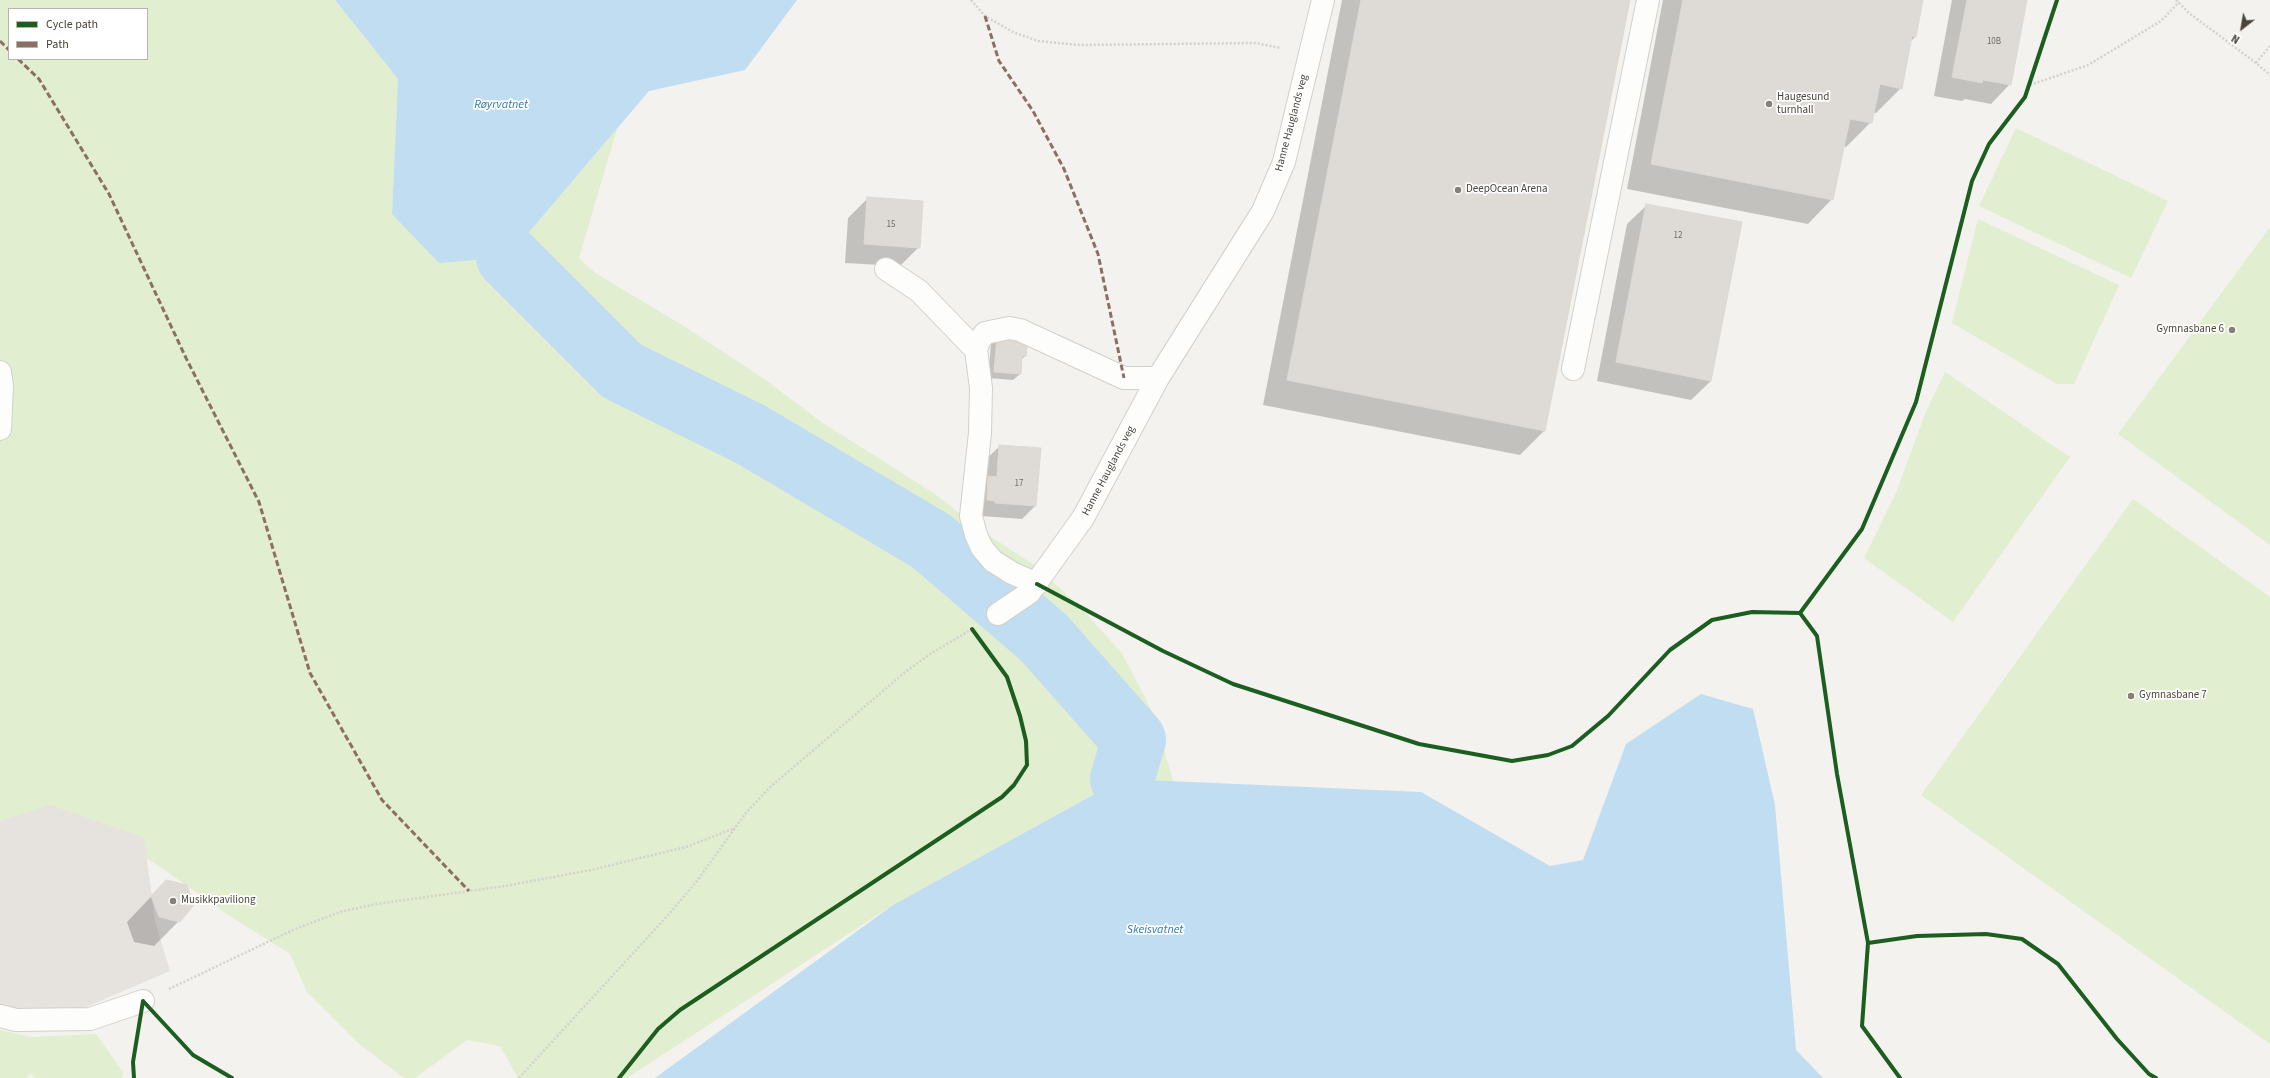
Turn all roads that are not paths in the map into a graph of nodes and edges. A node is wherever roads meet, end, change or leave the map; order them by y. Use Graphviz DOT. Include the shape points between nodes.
graph roads {
  1 [pos="1323,0"];
  2 [pos="1648,0"];
  3 [pos="886,268"];
  4 [pos="976,350"];
  5 [pos="1573,369"];
  6 [pos="0,372"];
  7 [pos="1158,378"];
  8 [pos="0,429"];
  9 [pos="1037,584"];
  10 [pos="998,614"];
  11 [pos="143,1001"];
  12 [pos="0,1016"];
  1 -- 7 [label="lane, Hanne Hauglands veg" via="1284,162 1263,211"];
  2 -- 5 [label="lane"];
  3 -- 4 [label="lane" via="919,291"];
  4 -- 7 [label="lane" via="985,334 1009,328 1020,330 1124,378"];
  4 -- 9 [label="lane" via="980,388 980,433 971,516 982,548 993,561"];
  6 -- 8 [label="lane"];
  7 -- 9 [label="lane, Hanne Hauglands veg" via="1084,518"];
  9 -- 10 [label="lane, Hanne Hauglands veg" via="1022,600"];
  11 -- 12 [label="lane" via="90,1018 16,1020"];
}
